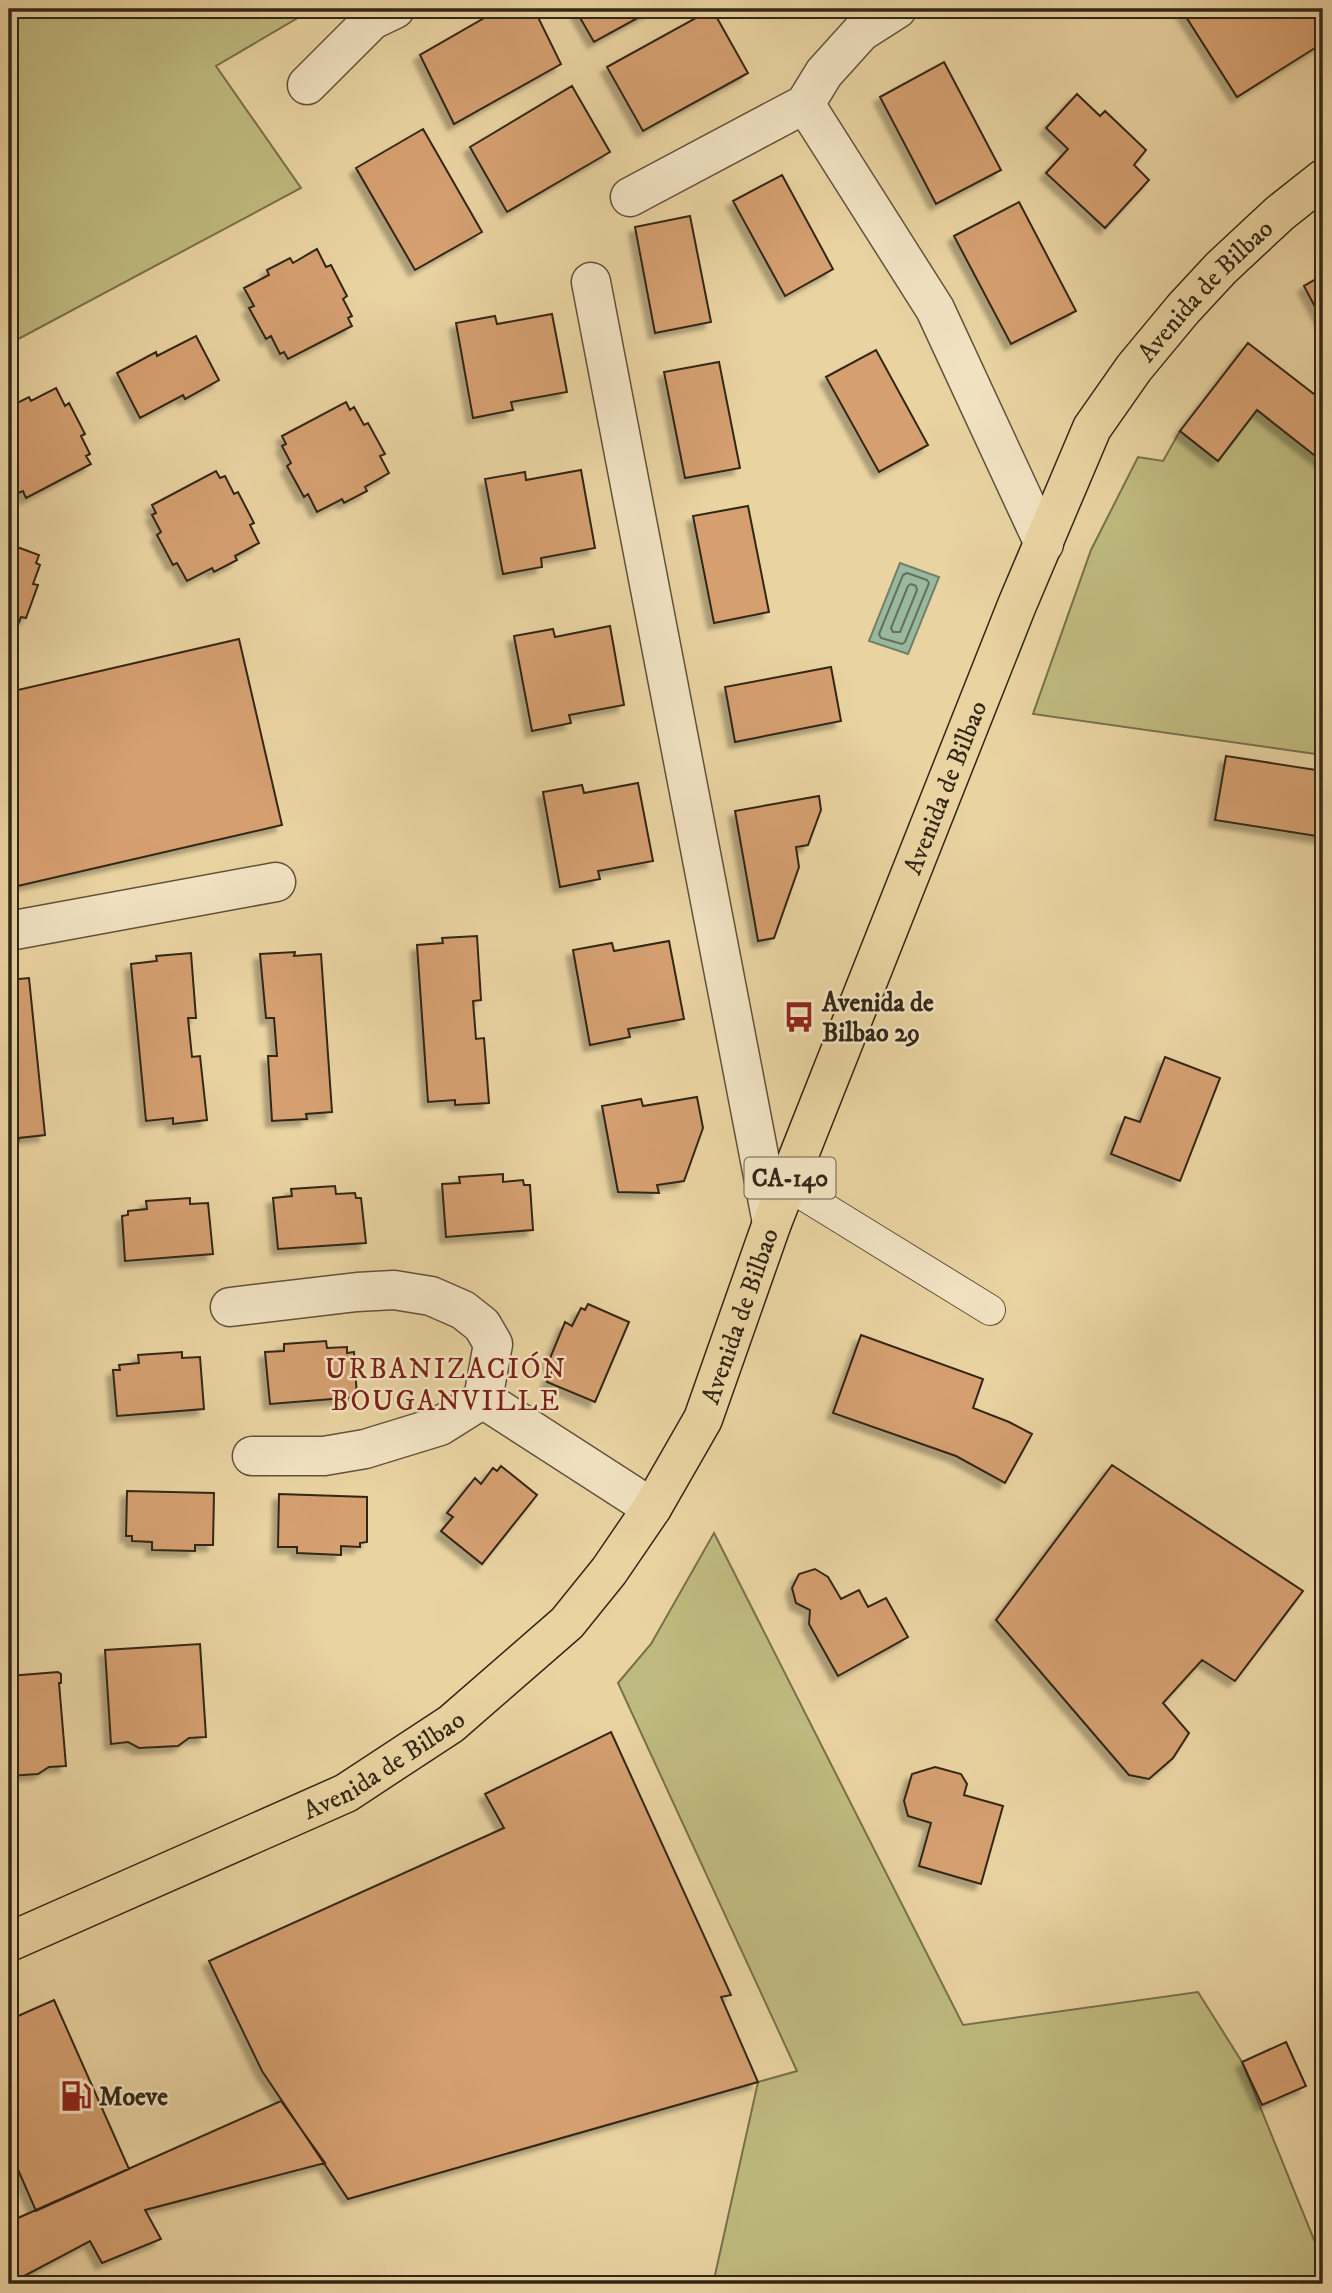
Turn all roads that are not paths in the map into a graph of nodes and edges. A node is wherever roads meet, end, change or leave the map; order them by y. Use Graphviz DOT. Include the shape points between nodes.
graph roads {
  1 [pos="395,9"];
  2 [pos="897,9"];
  3 [pos="307,85"];
  4 [pos="805,104"];
  5 [pos="1323,179"];
  6 [pos="630,197"];
  7 [pos="592,282"];
  8 [pos="1044,544"];
  9 [pos="276,882"];
  10 [pos="9,932"];
  11 [pos="787,1185"];
  12 [pos="772,1223"];
  13 [pos="230,1307"];
  14 [pos="990,1310"];
  15 [pos="483,1399"];
  16 [pos="252,1456"];
  17 [pos="652,1508"];
  18 [pos="9,1942"];
  1 -- 3 [label="street" via="372,20"];
  2 -- 4 [label="street" via="861,32 824,73"];
  4 -- 6 [label="street"];
  4 -- 8 [label="street" via="935,309"];
  5 -- 8 [label="main road, Avenida de Bilbao / CA-140" via="1221,268 1134,368 1092,428"];
  7 -- 12 [label="street"];
  8 -- 11 [label="main road, Avenida de Bilbao / CA-140"];
  9 -- 10 [label="street"];
  11 -- 12 [label="main road, Avenida de Bilbao / CA-140"];
  11 -- 14 [label="lane"];
  12 -- 17 [label="main road, Avenida de Bilbao / CA-140" via="703,1419"];
  13 -- 15 [label="street" via="369,1291 431,1296 463,1310 482,1325 493,1344"];
  15 -- 16 [label="street" via="440,1426 365,1449 324,1456"];
  15 -- 17 [label="street"];
  17 -- 18 [label="main road, Avenida de Bilbao / CA-140" via="567,1623 451,1724 346,1793"];
}
